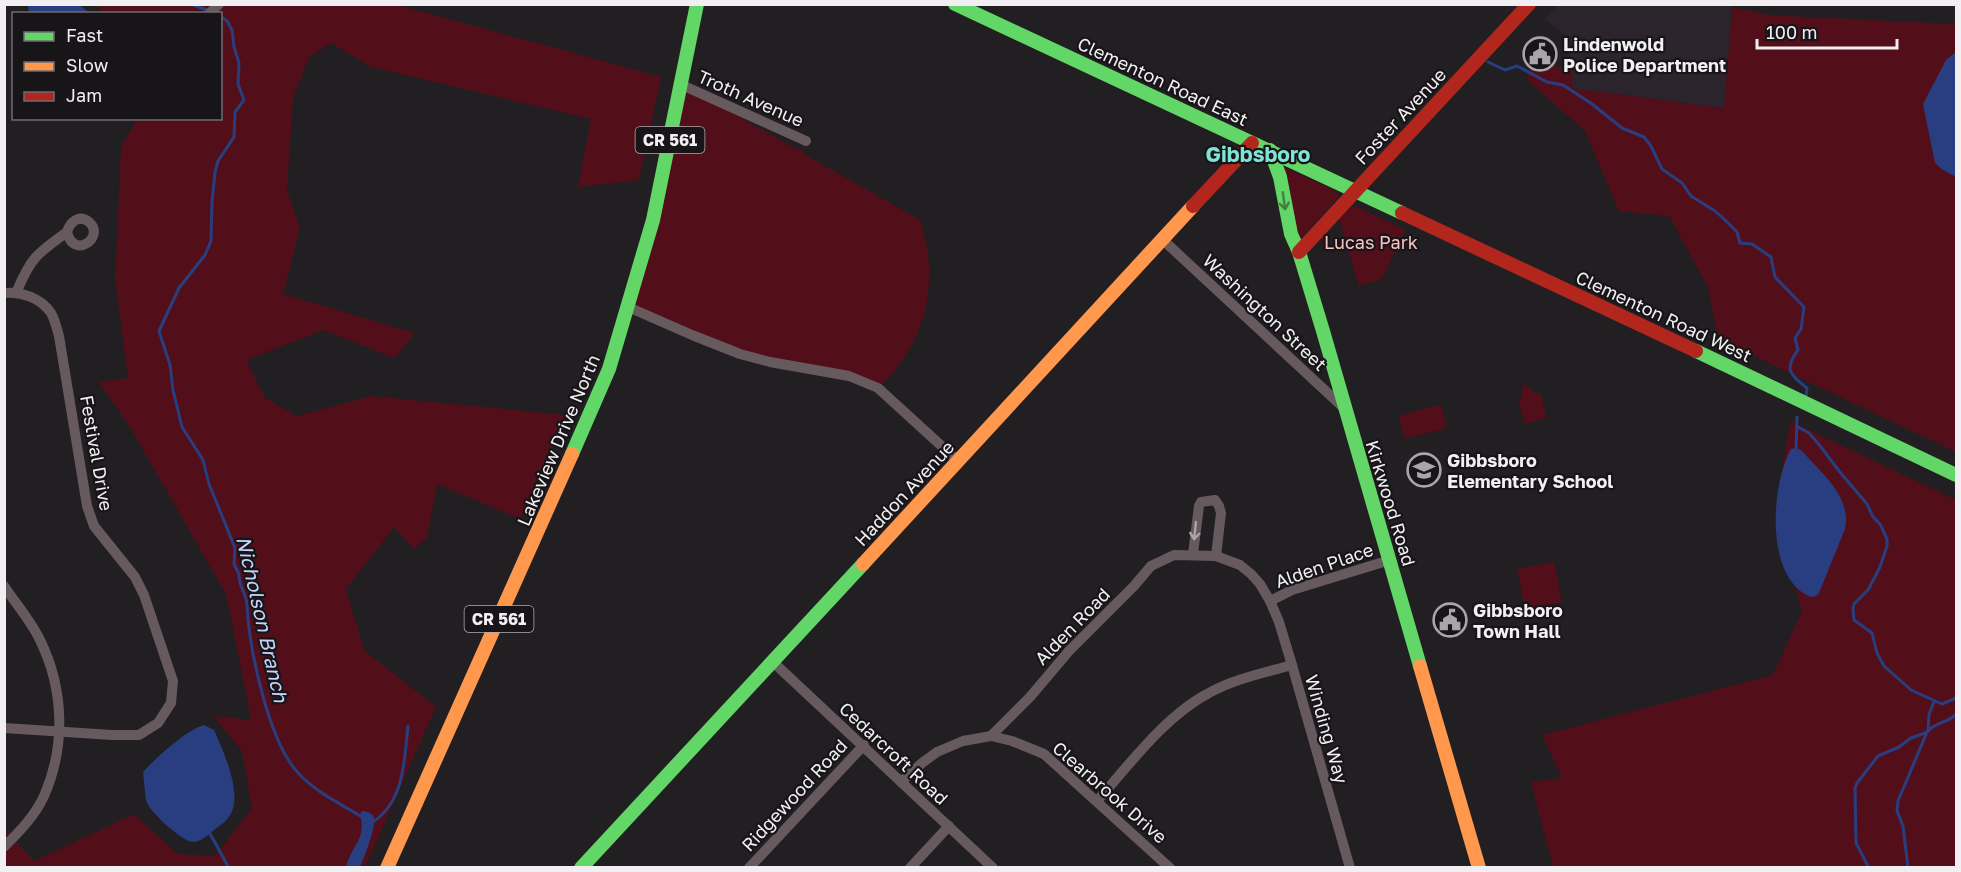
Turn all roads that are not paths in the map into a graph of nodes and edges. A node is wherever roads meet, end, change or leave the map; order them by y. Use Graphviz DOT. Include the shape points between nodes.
graph roads {
  1 [pos="697,4"];
  2 [pos="956,4"];
  3 [pos="1529,4"];
  4 [pos="682,85"];
  5 [pos="806,141"];
  6 [pos="1252,143"];
  7 [pos="1270,150"];
  8 [pos="1355,192"];
  9 [pos="67,232"];
  10 [pos="1163,240"];
  11 [pos="1299,252"];
  12 [pos="17,291"];
  13 [pos="4,293"];
  14 [pos="628,307"];
  15 [pos="1344,408"];
  16 [pos="958,460"];
  17 [pos="1956,475"];
  18 [pos="1193,554"];
  19 [pos="1216,556"];
  20 [pos="1389,560"];
  21 [pos="4,586"];
  22 [pos="1270,601"];
  23 [pos="773,662"];
  24 [pos="1292,665"];
  25 [pos="4,728"];
  26 [pos="60,731"];
  27 [pos="991,736"];
  28 [pos="864,745"];
  29 [pos="901,782"];
  30 [pos="1097,801"];
  31 [pos="949,826"];
  32 [pos="4,847"];
  33 [pos="387,867"];
  34 [pos="581,867"];
  35 [pos="749,867"];
  36 [pos="910,867"];
  37 [pos="993,867"];
  38 [pos="1170,867"];
  39 [pos="1350,867"];
  40 [pos="1479,867"];
  1 -- 4 [label="street, Lakeview Drive North / CR 561"];
  2 -- 6 [label="street, Clementon Road East"];
  3 -- 8 [label="street, Foster Avenue"];
  4 -- 5 [label="street, Troth Avenue"];
  4 -- 14 [label="street, Lakeview Drive North / CR 561" via="653,220"];
  6 -- 7 [label="street, Clementon Road East"];
  6 -- 10 [label="street, Haddon Avenue"];
  7 -- 8 [label="street, Clementon Road East"];
  7 -- 11 [label="street, Kirkwood Road, one-way" via="1280,177 1292,240"];
  8 -- 11 [label="street, Foster Avenue"];
  8 -- 17 [label="street, Clementon Road West"];
  9 -- 12 [label="street" via="37,253"];
  10 -- 15 [label="street, Washington Street"];
  10 -- 16 [label="street, Haddon Avenue"];
  11 -- 15 [label="street, Kirkwood Road"];
  12 -- 13 [label="street"];
  12 -- 26 [label="street, Festival Drive" via="36,300 50,313 59,336 87,506 94,526 135,577 173,681 171,703 158,723 139,735"];
  14 -- 16 [label="street" via="740,354 849,376 878,388"];
  14 -- 33 [label="street, Lakeview Drive North / CR 561" via="609,369"];
  15 -- 20 [label="street, Kirkwood Road"];
  16 -- 23 [label="street, Haddon Avenue"];
  18 -- 19 [label="street, Alden Road"];
  19 -- 18 [label="street, one-way" via="1221,513 1215,501 1201,502 1199,506"];
  18 -- 27 [label="street, Alden Road" via="1174,555 1151,566"];
  19 -- 22 [label="street, Alden Road" via="1251,574"];
  20 -- 22 [label="street, Alden Place" via="1292,590"];
  20 -- 40 [label="street, Kirkwood Road"];
  21 -- 26 [label="street" via="40,638 51,665 59,693"];
  22 -- 24 [label="street, Winding Way"];
  23 -- 28 [label="street, Cedarcroft Road"];
  23 -- 34 [label="street, Haddon Avenue"];
  24 -- 30 [label="street" via="1229,684 1181,710"];
  24 -- 39 [label="street, Winding Way"];
  25 -- 26 [label="street, Festival Drive"];
  26 -- 32 [label="street" via="44,798"];
  27 -- 29 [label="street" via="944,749"];
  27 -- 30 [label="street, Clearbrook Drive" via="1044,754"];
  28 -- 29 [label="street, Cedarcroft Road"];
  28 -- 35 [label="street, Ridgewood Road"];
  29 -- 31 [label="street, Cedarcroft Road"];
  30 -- 38 [label="street, Clearbrook Drive"];
  31 -- 36 [label="street"];
  31 -- 37 [label="street, Cedarcroft Road"];
}
